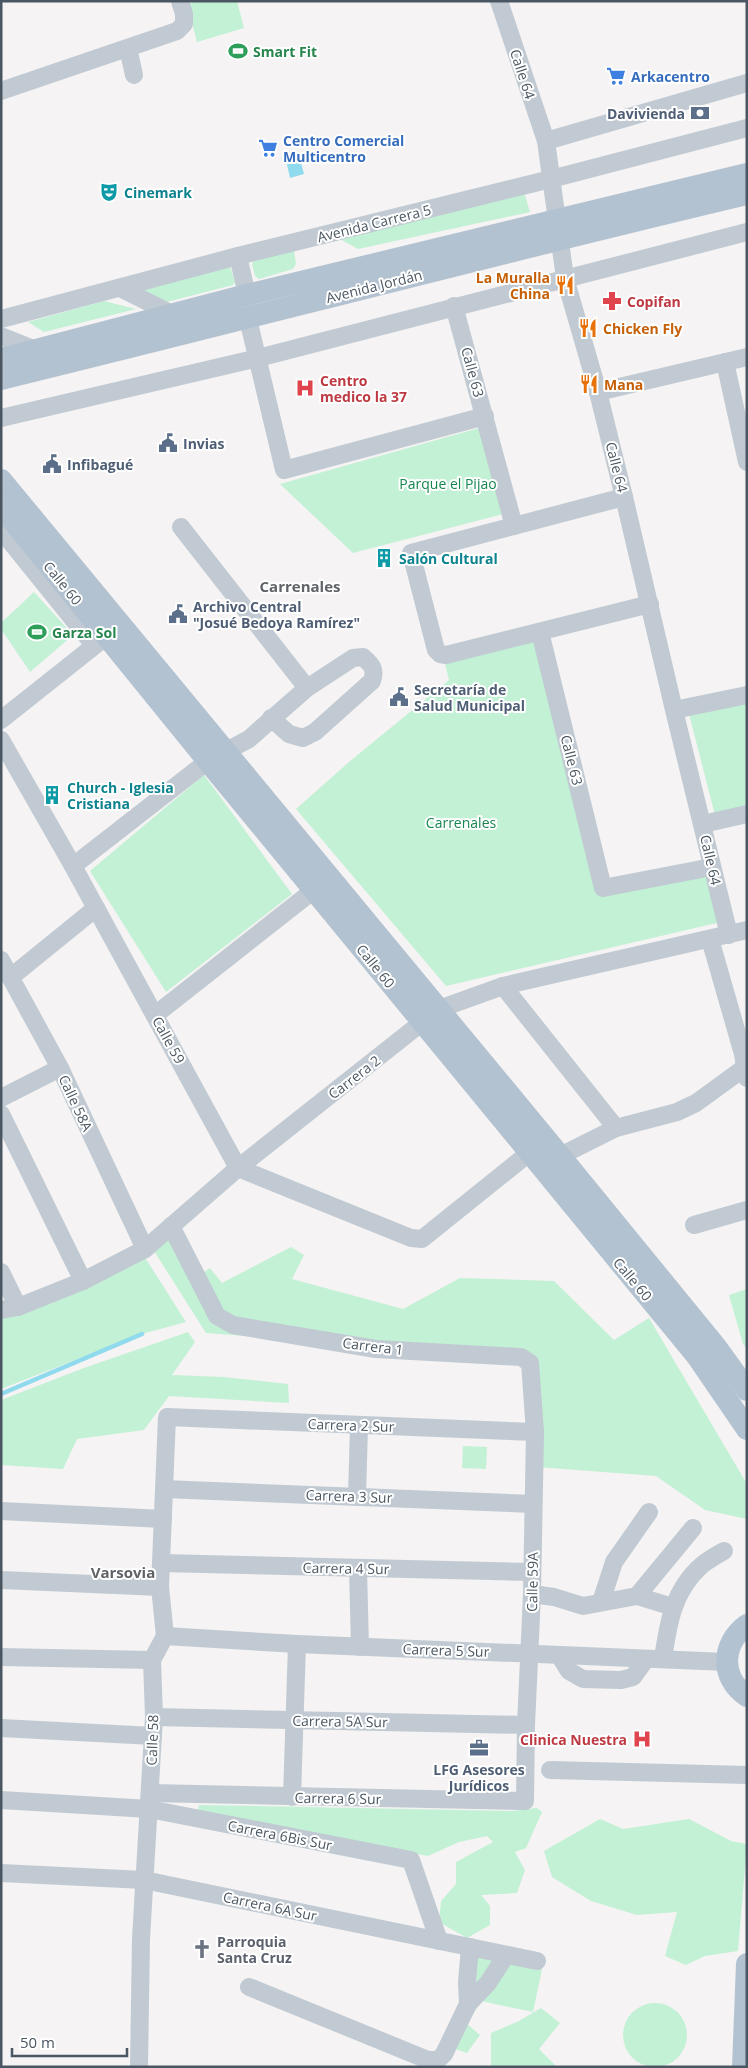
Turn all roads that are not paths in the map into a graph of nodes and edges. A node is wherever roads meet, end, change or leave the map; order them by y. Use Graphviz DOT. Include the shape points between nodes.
graph roads {
  1 [pos="180,1"];
  2 [pos="499,1"];
  3 [pos="128,48"];
  4 [pos="134,75"];
  5 [pos="747,83"];
  6 [pos="1,90"];
  7 [pos="747,128"];
  8 [pos="546,141"];
  9 [pos="747,174"];
  10 [pos="551,179"];
  11 [pos="747,194"];
  12 [pos="558,229"];
  13 [pos="747,232"];
  14 [pos="238,256"];
  15 [pos="565,278"];
  16 [pos="120,288"];
  17 [pos="246,295"];
  18 [pos="454,306"];
  19 [pos="174,315"];
  20 [pos="1,319"];
  21 [pos="248,319"];
  22 [pos="1,336"];
  23 [pos="36,350"];
  24 [pos="747,357"];
  25 [pos="258,358"];
  26 [pos="1,359"];
  27 [pos="725,362"];
  28 [pos="1,380"];
  29 [pos="598,392"];
  30 [pos="485,416"];
  31 [pos="1,418"];
  32 [pos="747,462"];
  33 [pos="1,480"];
  34 [pos="624,497"];
  35 [pos="6,512"];
  36 [pos="514,526"];
  37 [pos="181,527"];
  38 [pos="650,604"];
  39 [pos="540,632"];
  40 [pos="100,641"];
  41 [pos="307,688"];
  42 [pos="747,695"];
  43 [pos="674,710"];
  44 [pos="272,718"];
  45 [pos="1,720"];
  46 [pos="1,740"];
  47 [pos="217,756"];
  48 [pos="747,814"];
  49 [pos="703,824"];
  50 [pos="73,866"];
  51 [pos="712,867"];
  52 [pos="314,890"];
  53 [pos="96,908"];
  54 [pos="747,930"];
  55 [pos="729,934"];
  56 [pos="710,939"];
  57 [pos="1,960"];
  58 [pos="11,977"];
  59 [pos="503,986"];
  60 [pos="155,1015"];
  61 [pos="430,1016"];
  62 [pos="745,1064"];
  63 [pos="60,1068"];
  64 [pos="1,1098"];
  65 [pos="1,1114"];
  66 [pos="616,1128"];
  67 [pos="529,1153"];
  68 [pos="560,1156"];
  69 [pos="238,1168"];
  70 [pos="747,1210"];
  71 [pos="171,1226"];
  72 [pos="694,1226"];
  73 [pos="145,1249"];
  74 [pos="1,1272"];
  75 [pos="83,1281"];
  76 [pos="10,1308"];
  77 [pos="530,1363"];
  78 [pos="747,1390"];
  79 [pos="359,1426"];
  80 [pos="747,1430"];
  81 [pos="535,1432"];
  82 [pos="164,1489"];
  83 [pos="356,1497"];
  84 [pos="533,1504"];
  85 [pos="1,1511"];
  86 [pos="649,1512"];
  87 [pos="163,1519"];
  88 [pos="693,1528"];
  89 [pos="724,1551"];
  90 [pos="161,1563"];
  91 [pos="358,1568"];
  92 [pos="532,1572"];
  93 [pos="1,1580"];
  94 [pos="160,1587"];
  95 [pos="532,1594"];
  96 [pos="637,1596"];
  97 [pos="601,1602"];
  98 [pos="673,1608"];
  99 [pos="747,1625"];
  100 [pos="165,1636"];
  101 [pos="297,1644"];
  102 [pos="360,1647"];
  103 [pos="530,1654"];
  104 [pos="1,1657"];
  105 [pos="654,1659"];
  106 [pos="152,1660"];
  107 [pos="726,1662"];
  108 [pos="747,1696"];
  109 [pos="154,1717"];
  110 [pos="294,1720"];
  111 [pos="526,1726"];
  112 [pos="1,1728"];
  113 [pos="153,1736"];
  114 [pos="550,1770"];
  115 [pos="747,1775"];
  116 [pos="292,1798"];
  117 [pos="1,1800"];
  118 [pos="150,1801"];
  119 [pos="525,1801"];
  120 [pos="1,1873"];
  121 [pos="144,1880"];
  122 [pos="439,1941"];
  123 [pos="470,1947"];
  124 [pos="506,1955"];
  125 [pos="536,1961"];
  126 [pos="747,1964"];
  127 [pos="249,1988"];
  128 [pos="468,2004"];
  129 [pos="139,2067"];
  130 [pos="742,2067"];
  1 -- 3 [label="street" via="184,24 177,32"];
  2 -- 8 [label="street, Calle 64"];
  3 -- 4 [label="street"];
  3 -- 6 [label="street"];
  5 -- 8 [label="street"];
  7 -- 10 [label="street, Avenida Carrera 5"];
  8 -- 10 [label="street, Calle 64"];
  9 -- 12 [label="main road, Avenida Jordán"];
  10 -- 12 [label="street, Calle 64"];
  10 -- 14 [label="street, Avenida Carrera 5"];
  11 -- 12 [label="main road, Avenida Jordán"];
  12 -- 15 [label="street, Calle 64"];
  12 -- 17 [label="main road, Avenida Jordán"];
  12 -- 21 [label="main road, Avenida Jordán"];
  13 -- 15 [label="street"];
  14 -- 16 [label="street, Avenida Carrera 5"];
  14 -- 17 [label="street"];
  15 -- 18 [label="street"];
  15 -- 29 [label="street, Calle 64"];
  16 -- 19 [label="street"];
  16 -- 20 [label="street, Avenida Carrera 5"];
  17 -- 19 [label="main road, Avenida Jordán"];
  18 -- 25 [label="street"];
  18 -- 30 [label="street, Calle 63"];
  19 -- 23 [label="main road, Avenida Jordán"];
  21 -- 25 [label="street"];
  21 -- 28 [label="main road, Avenida Jordán"];
  22 -- 23 [label="street"];
  23 -- 26 [label="main road, Avenida Jordán"];
  24 -- 27 [label="street"];
  25 -- 30 [label="street" via="284,470"];
  25 -- 31 [label="street"];
  27 -- 29 [label="street"];
  27 -- 32 [label="street"];
  29 -- 34 [label="street, Calle 64"];
  30 -- 36 [label="street, Calle 63"];
  33 -- 35 [label="main road, Calle 60"];
  34 -- 36 [label="street"];
  34 -- 38 [label="street, Calle 64"];
  35 -- 40 [label="main road, Calle 60"];
  35 -- 47 [label="main road, Calle 60"];
  36 -- 39 [label="street" via="411,553 436,650 440,654"];
  37 -- 41 [label="street"];
  38 -- 39 [label="street"];
  38 -- 43 [label="street, Calle 64"];
  39 -- 51 [label="street, Calle 63" via="604,888"];
  40 -- 45 [label="street"];
  40 -- 47 [label="main road, Calle 60"];
  41 -- 44 [label="street"];
  41 -- 44 [label="street" via="353,658 363,657 372,664 372,681 315,732 303,738 288,734"];
  42 -- 43 [label="street"];
  43 -- 49 [label="street, Calle 64"];
  44 -- 47 [label="street" via="249,739"];
  46 -- 50 [label="street, Calle 59"];
  47 -- 50 [label="street"];
  47 -- 52 [label="main road, Calle 60"];
  47 -- 61 [label="main road, Calle 60"];
  48 -- 49 [label="street"];
  49 -- 51 [label="street, Calle 64"];
  50 -- 53 [label="street, Calle 59"];
  51 -- 55 [label="street, Calle 64"];
  52 -- 60 [label="street"];
  52 -- 61 [label="main road, Calle 60"];
  53 -- 58 [label="street"];
  53 -- 60 [label="street, Calle 59"];
  54 -- 55 [label="street, Carrera 2"];
  55 -- 56 [label="street, Carrera 2"];
  56 -- 59 [label="street, Carrera 2"];
  56 -- 62 [label="street"];
  57 -- 58 [label="street, Calle 58A"];
  58 -- 63 [label="street, Calle 58A"];
  59 -- 61 [label="street, Carrera 2"];
  59 -- 66 [label="street"];
  60 -- 69 [label="street, Calle 59"];
  61 -- 67 [label="main road, Calle 60"];
  61 -- 68 [label="main road, Calle 60"];
  61 -- 69 [label="street, Carrera 2"];
  62 -- 66 [label="street" via="696,1104"];
  63 -- 64 [label="street"];
  63 -- 73 [label="street, Calle 58A"];
  65 -- 75 [label="street"];
  66 -- 68 [label="street"];
  67 -- 69 [label="street" via="422,1239 411,1238"];
  67 -- 80 [label="main road, Calle 60" via="697,1356"];
  68 -- 78 [label="main road, Calle 60" via="716,1347"];
  69 -- 71 [label="street, Carrera 2"];
  70 -- 72 [label="street"];
  71 -- 73 [label="street, Carrera 2"];
  71 -- 77 [label="street, Carrera 1" via="217,1316 233,1325 376,1348 521,1357"];
  73 -- 75 [label="street, Carrera 2"];
  74 -- 76 [label="street"];
  75 -- 76 [label="street, Carrera 2"];
  77 -- 81 [label="street, Calle 59A"];
  79 -- 81 [label="street, Carrera 2 Sur"];
  79 -- 82 [label="street, Carrera 2 Sur" via="167,1417"];
  79 -- 83 [label="street"];
  81 -- 84 [label="street, Calle 59A"];
  82 -- 83 [label="street, Carrera 3 Sur"];
  82 -- 87 [label="street"];
  83 -- 84 [label="street, Carrera 3 Sur"];
  84 -- 92 [label="street, Calle 59A"];
  85 -- 87 [label="street"];
  86 -- 97 [label="street" via="614,1562"];
  87 -- 90 [label="street"];
  88 -- 96 [label="street"];
  89 -- 98 [label="street" via="702,1565 686,1583"];
  90 -- 91 [label="street, Carrera 4 Sur"];
  90 -- 94 [label="street"];
  91 -- 92 [label="street, Carrera 4 Sur"];
  91 -- 102 [label="street"];
  92 -- 95 [label="street, Calle 59A"];
  93 -- 94 [label="street"];
  94 -- 100 [label="street"];
  95 -- 97 [label="street" via="583,1606"];
  95 -- 103 [label="street, Calle 59A"];
  96 -- 97 [label="street"];
  96 -- 98 [label="street"];
  98 -- 105 [label="street"];
  99 -- 107 [label="main road" via="732,1640"];
  100 -- 101 [label="street, Carrera 5 Sur"];
  100 -- 106 [label="street"];
  101 -- 102 [label="street, Carrera 5 Sur"];
  101 -- 110 [label="street"];
  102 -- 103 [label="street, Carrera 5 Sur"];
  103 -- 105 [label="street, Carrera 5 Sur"];
  103 -- 111 [label="street, Calle 59A"];
  104 -- 106 [label="street"];
  105 -- 107 [label="street, Carrera 5 Sur"];
  106 -- 109 [label="street, Calle 58"];
  107 -- 108 [label="main road" via="728,1675 735,1687"];
  109 -- 110 [label="street, Carrera 5A Sur"];
  109 -- 113 [label="street, Calle 58"];
  110 -- 111 [label="street, Carrera 5A Sur"];
  110 -- 116 [label="street"];
  111 -- 119 [label="street, Calle 59A"];
  112 -- 113 [label="street"];
  113 -- 118 [label="street, Calle 58"];
  114 -- 115 [label="street"];
  116 -- 118 [label="street, Carrera 6 Sur"];
  116 -- 119 [label="street, Carrera 6 Sur"];
  117 -- 118 [label="street, Carrera 6 Sur"];
  118 -- 121 [label="street, Calle 58"];
  118 -- 122 [label="street, Carrera 6Bis Sur" via="410,1860"];
  120 -- 121 [label="street, Carrera 6A Sur"];
  121 -- 122 [label="street, Carrera 6A Sur"];
  121 -- 129 [label="street, Calle 58"];
  122 -- 123 [label="street, Carrera 6A Sur"];
  123 -- 124 [label="street, Carrera 6A Sur"];
  123 -- 128 [label="street" via="466,1982"];
  124 -- 125 [label="street, Carrera 6A Sur"];
  124 -- 128 [label="street" via="488,1983"];
  126 -- 130 [label="main road"];
  127 -- 128 [label="street" via="428,2060 438,2060 444,2054"];
}
